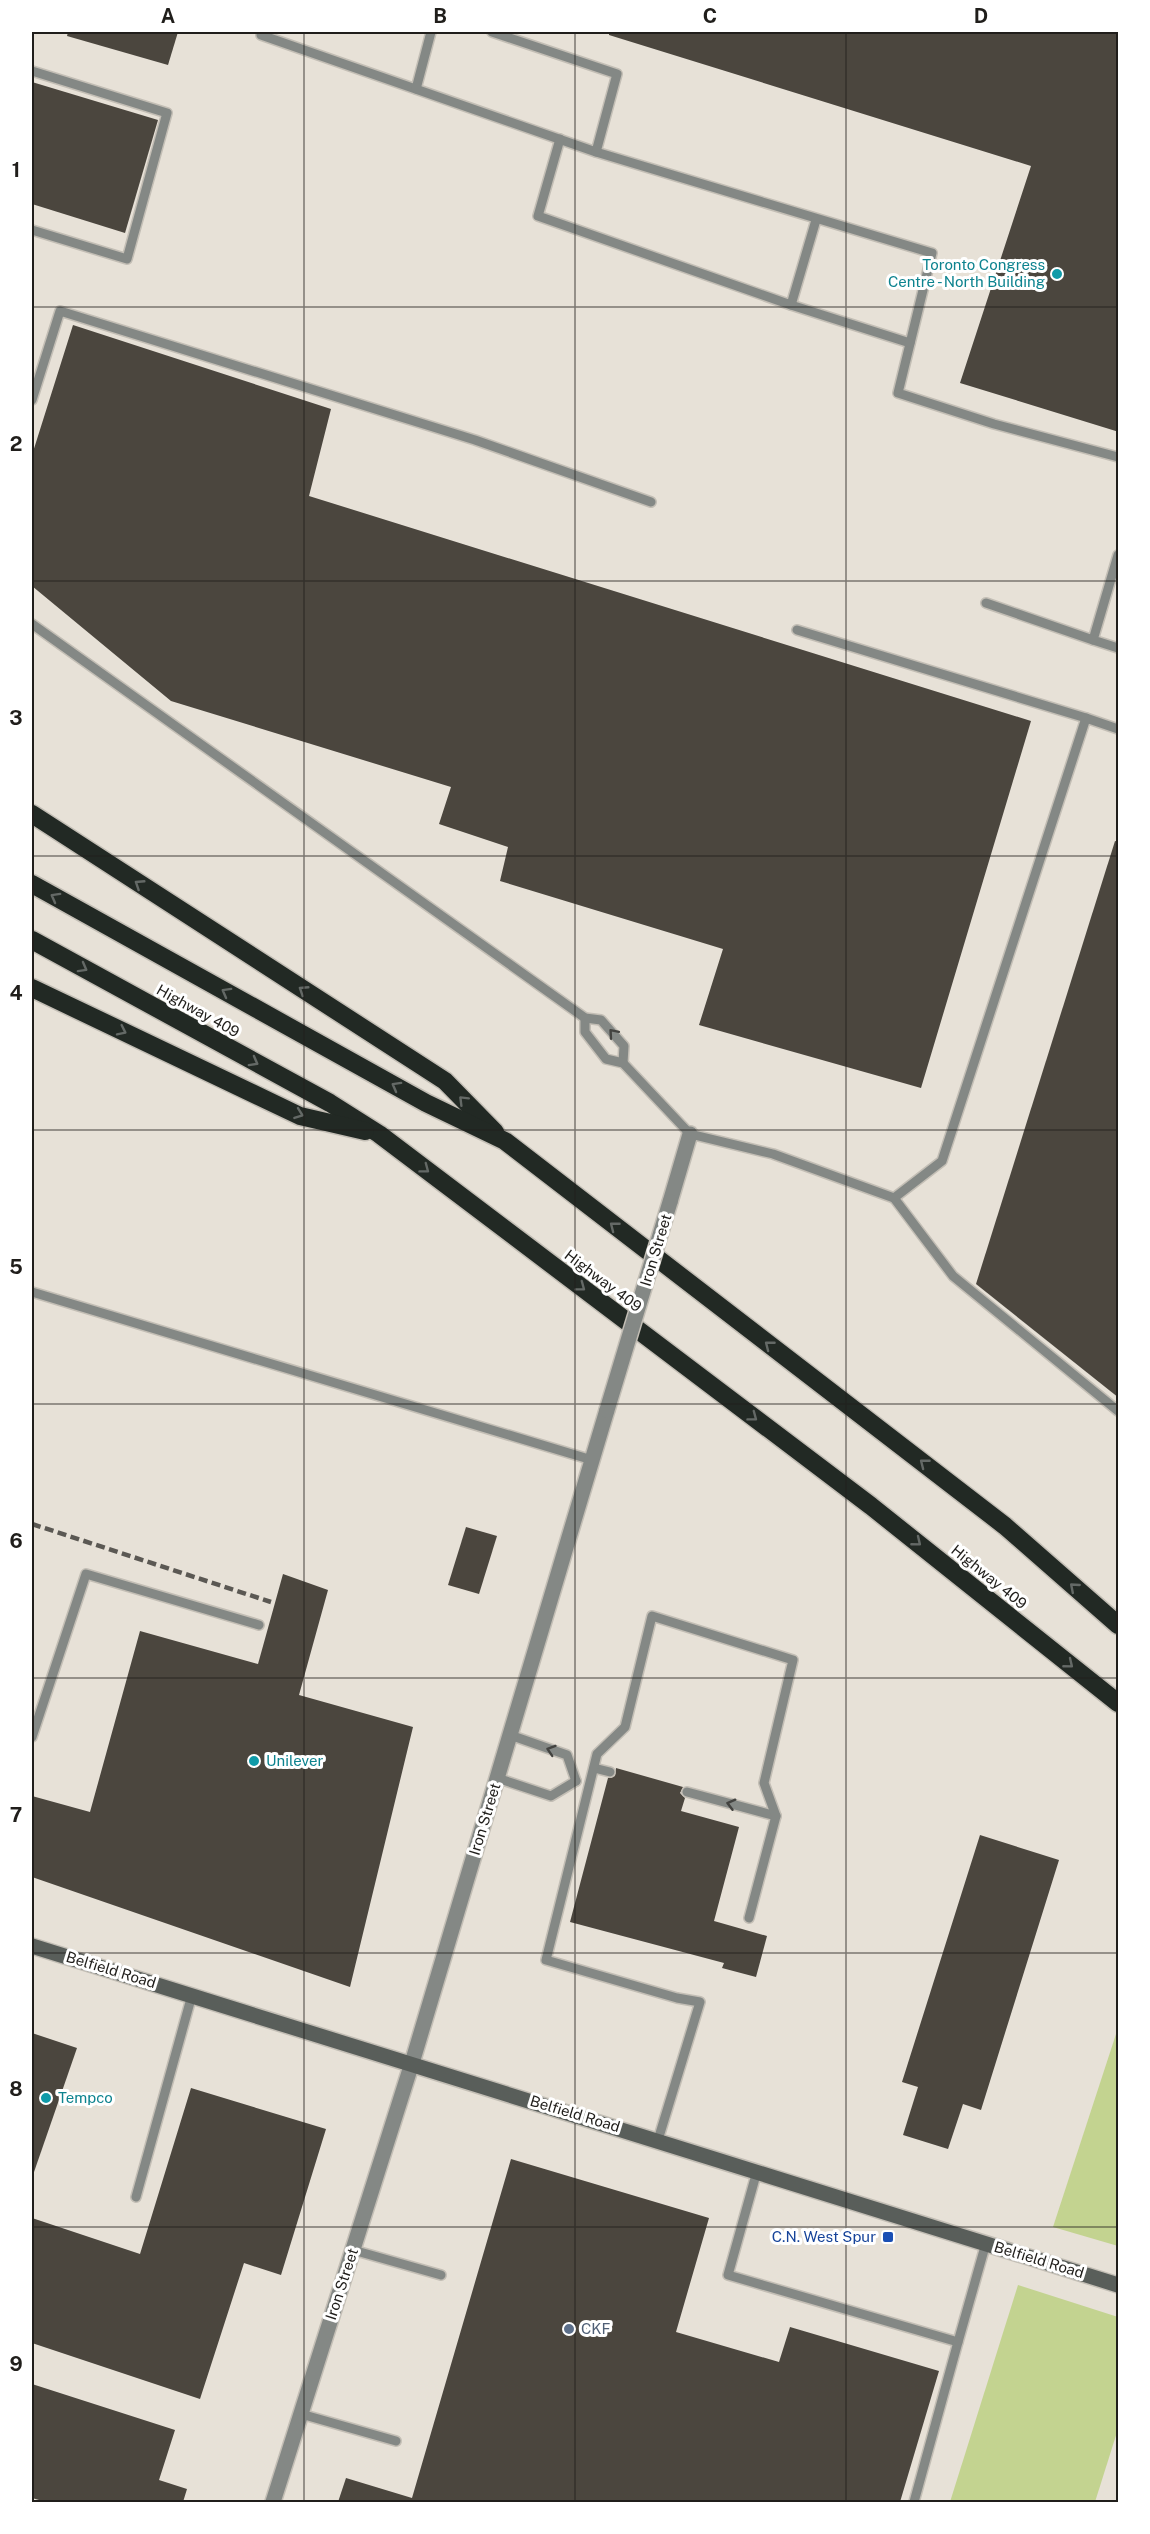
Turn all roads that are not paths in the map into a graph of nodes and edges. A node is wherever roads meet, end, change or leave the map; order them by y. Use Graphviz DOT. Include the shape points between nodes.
graph roads {
  1 [pos="262,32"];
  2 [pos="431,32"];
  3 [pos="492,32"];
  4 [pos="32,71"];
  5 [pos="416,89"];
  6 [pos="560,139"];
  7 [pos="596,152"];
  8 [pos="816,220"];
  9 [pos="32,230"];
  10 [pos="790,304"];
  11 [pos="910,343"];
  12 [pos="32,400"];
  13 [pos="1119,457"];
  14 [pos="651,502"];
  15 [pos="1119,555"];
  16 [pos="986,603"];
  17 [pos="32,624"];
  18 [pos="797,630"];
  19 [pos="1093,640"];
  20 [pos="1119,648"];
  21 [pos="1086,718"];
  22 [pos="1119,729"];
  23 [pos="32,814"];
  24 [pos="32,884"];
  25 [pos="32,940"];
  26 [pos="32,988"];
  27 [pos="585,1018"];
  28 [pos="623,1064"];
  29 [pos="379,1134"];
  30 [pos="690,1134"];
  31 [pos="505,1142"];
  32 [pos="894,1198"];
  33 [pos="32,1292"];
  34 [pos="1119,1411"];
  35 [pos="592,1460"];
  36 [pos="260,1625"];
  37 [pos="1119,1625"];
  38 [pos="1119,1703"];
  39 [pos="510,1736"];
  40 [pos="32,1737"];
  41 [pos="594,1768"];
  42 [pos="610,1772"];
  43 [pos="497,1778"];
  44 [pos="576,1781"];
  45 [pos="589,1786"];
  46 [pos="687,1792"];
  47 [pos="776,1816"];
  48 [pos="749,1918"];
  49 [pos="32,1946"];
  50 [pos="192,1995"];
  51 [pos="412,2063"];
  52 [pos="658,2140"];
  53 [pos="757,2171"];
  54 [pos="136,2197"];
  55 [pos="986,2243"];
  56 [pos="353,2250"];
  57 [pos="441,2275"];
  58 [pos="1119,2284"];
  59 [pos="958,2342"];
  60 [pos="301,2414"];
  61 [pos="396,2441"];
  62 [pos="273,2502"];
  63 [pos="914,2502"];
  1 -- 5 [label="lane" via="261,35"];
  2 -- 5 [label="lane"];
  3 -- 7 [label="lane" via="617,74"];
  4 -- 9 [label="lane" via="167,113 127,259"];
  5 -- 6 [label="lane"];
  6 -- 7 [label="lane"];
  6 -- 10 [label="lane" via="538,216"];
  7 -- 8 [label="lane"];
  8 -- 10 [label="lane"];
  8 -- 11 [label="lane" via="932,254"];
  10 -- 11 [label="lane"];
  11 -- 13 [label="lane" via="898,393 994,424"];
  12 -- 14 [label="lane" via="60,311 475,440"];
  15 -- 19 [label="lane"];
  16 -- 19 [label="lane"];
  17 -- 27 [label="lane"];
  18 -- 21 [label="lane"];
  19 -- 20 [label="lane"];
  21 -- 22 [label="lane"];
  21 -- 32 [label="lane" via="942,1161"];
  31 -- 23 [label="highway, one-way" via="446,1082"];
  31 -- 24 [label="highway, Highway 409, one-way" via="426,1103"];
  25 -- 29 [label="highway, Highway 409, one-way" via="330,1103"];
  26 -- 29 [label="highway, one-way" via="300,1116"];
  27 -- 28 [label="lane" via="585,1032 606,1059"];
  28 -- 27 [label="lane, one-way" via="624,1046 601,1020"];
  28 -- 30 [label="lane"];
  29 -- 38 [label="highway, Highway 409, one-way" via="871,1506"];
  30 -- 32 [label="lane" via="773,1154"];
  30 -- 35 [label="street, Iron Street, bridge"];
  37 -- 31 [label="highway, Highway 409, one-way" via="1005,1526"];
  32 -- 34 [label="lane" via="953,1276"];
  33 -- 35 [label="lane"];
  35 -- 39 [label="street, Iron Street"];
  36 -- 40 [label="lane" via="86,1574"];
  39 -- 43 [label="street, Iron Street"];
  44 -- 39 [label="lane, one-way" via="567,1755"];
  41 -- 42 [label="lane"];
  41 -- 45 [label="lane"];
  41 -- 47 [label="lane" via="597,1754 625,1727 651,1616 793,1660 764,1782"];
  43 -- 44 [label="lane" via="551,1796"];
  43 -- 51 [label="street, Iron Street"];
  44 -- 45 [label="lane"];
  45 -- 52 [label="lane" via="546,1959 700,2002"];
  47 -- 46 [label="lane, one-way"];
  47 -- 48 [label="lane"];
  49 -- 50 [label="main road, Belfield Road"];
  50 -- 51 [label="main road, Belfield Road"];
  50 -- 54 [label="lane"];
  51 -- 52 [label="main road, Belfield Road"];
  51 -- 56 [label="street, Iron Street"];
  52 -- 53 [label="main road, Belfield Road"];
  53 -- 55 [label="main road, Belfield Road"];
  53 -- 59 [label="lane" via="728,2275"];
  55 -- 58 [label="main road, Belfield Road"];
  55 -- 59 [label="lane"];
  56 -- 57 [label="lane"];
  56 -- 60 [label="street, Iron Street"];
  59 -- 63 [label="lane"];
  60 -- 61 [label="lane"];
  60 -- 62 [label="street, Iron Street"];
}
